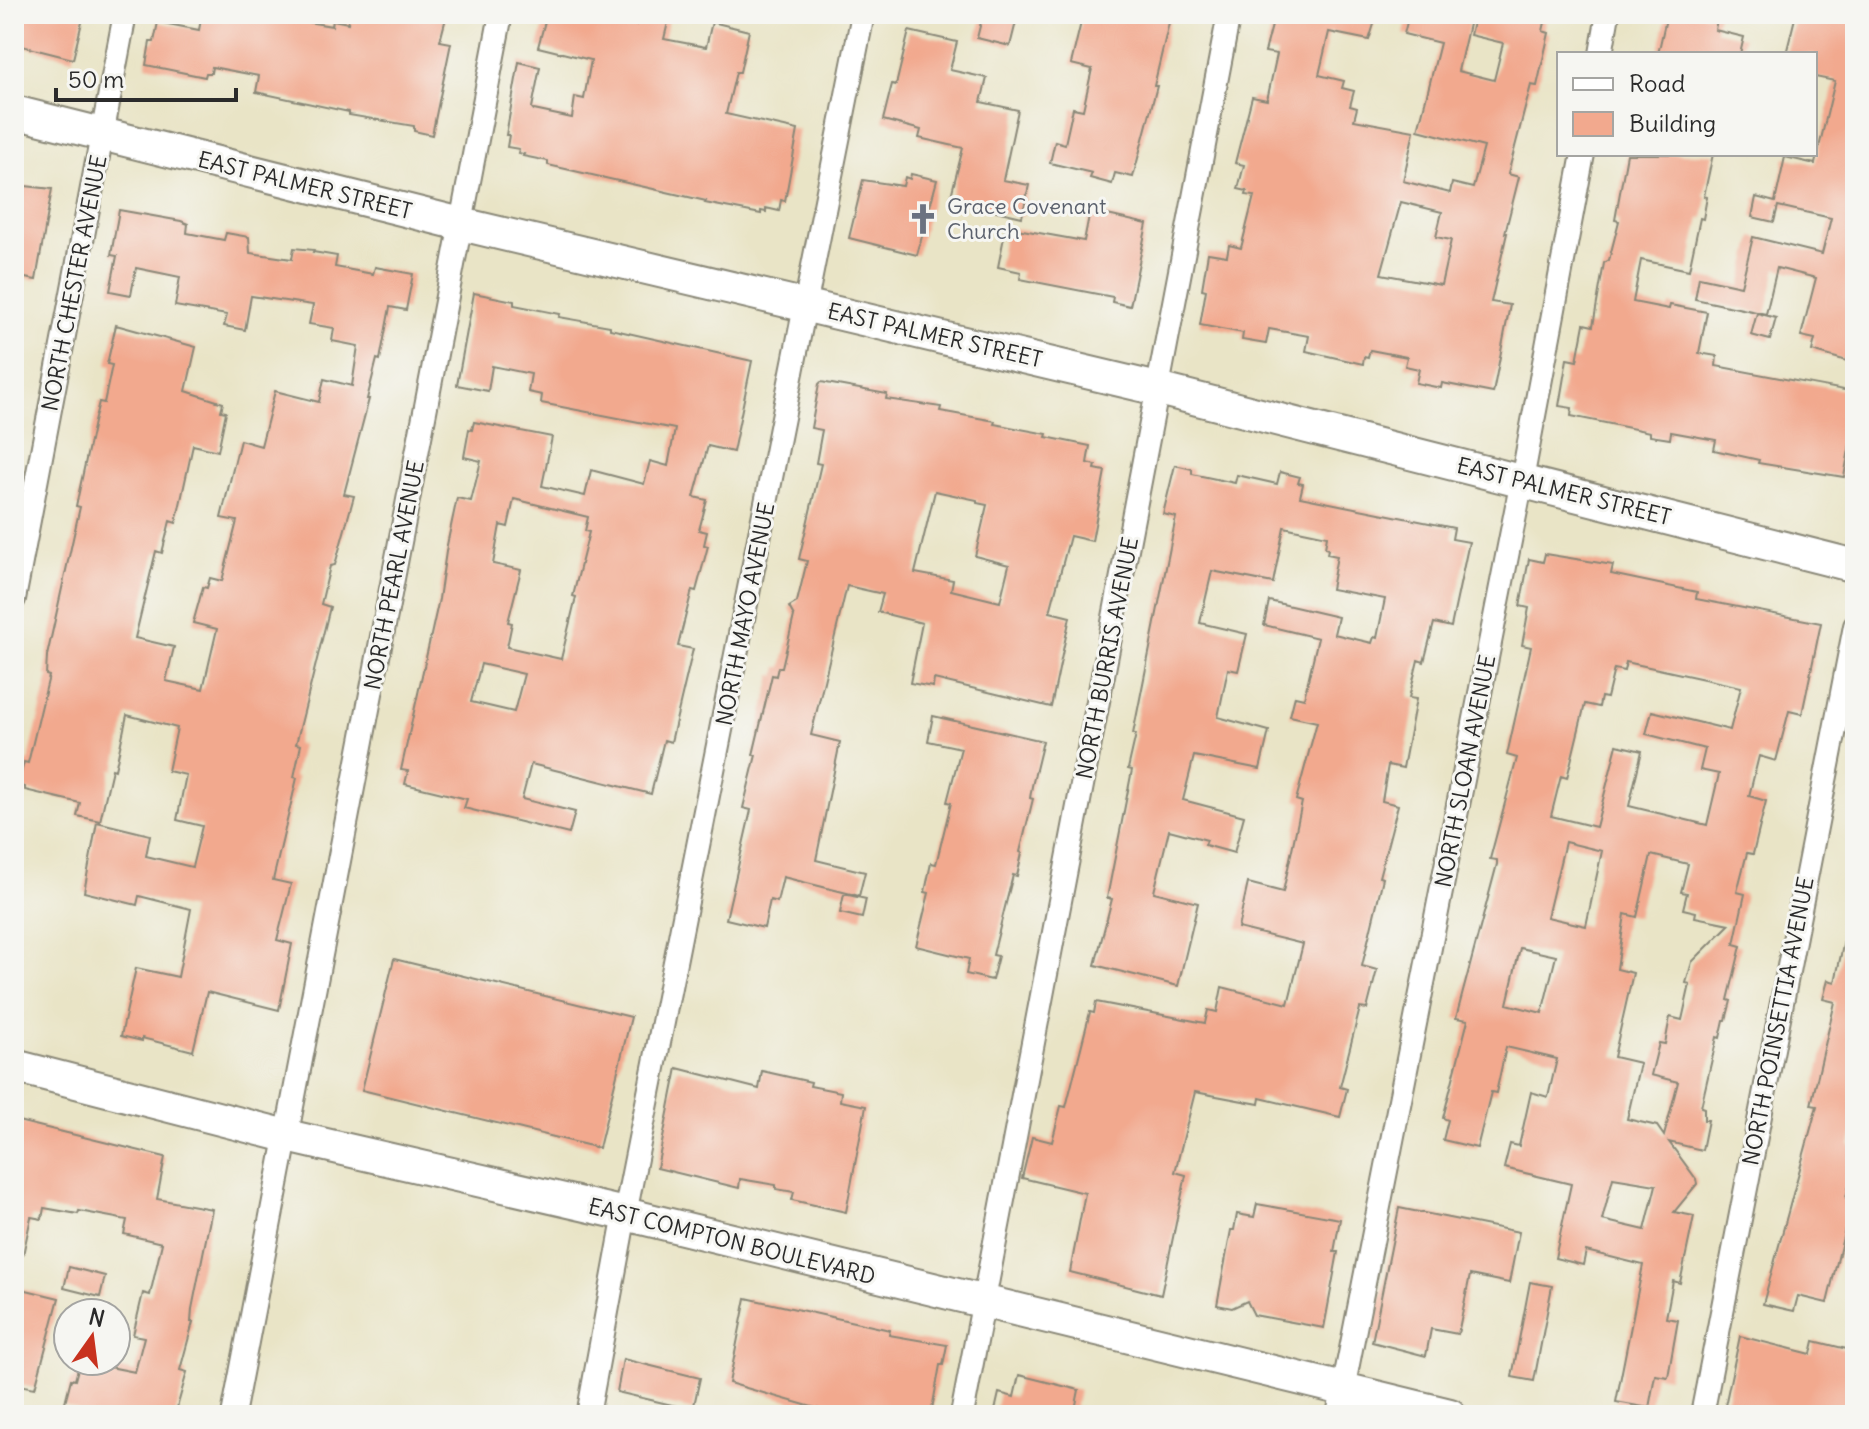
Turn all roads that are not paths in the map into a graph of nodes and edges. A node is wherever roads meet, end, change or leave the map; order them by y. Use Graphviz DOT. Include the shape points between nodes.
graph roads {
  1 [pos="125,14"];
  2 [pos="501,14"];
  3 [pos="863,14"];
  4 [pos="1229,14"];
  5 [pos="1608,14"];
  6 [pos="1601,52"];
  7 [pos="14,112"];
  8 [pos="103,135"];
  9 [pos="1583,156"];
  10 [pos="461,224"];
  11 [pos="807,305"];
  12 [pos="1158,389"];
  13 [pos="1522,480"];
  14 [pos="1855,566"];
  15 [pos="14,599"];
  16 [pos="1855,626"];
  17 [pos="14,1066"];
  18 [pos="287,1136"];
  19 [pos="625,1214"];
  20 [pos="984,1302"];
  21 [pos="1341,1401"];
  22 [pos="233,1415"];
  23 [pos="588,1415"];
  24 [pos="962,1415"];
  25 [pos="1450,1415"];
  26 [pos="1702,1415"];
  1 -- 8 [label="street, NORTH CHESTER AVENUE"];
  2 -- 10 [label="street, NORTH PEARL AVENUE"];
  3 -- 11 [label="street, NORTH MAYO AVENUE"];
  4 -- 12 [label="street, NORTH BURRIS AVENUE"];
  5 -- 6 [label="street"];
  7 -- 8 [label="main road, EAST PALMER STREET"];
  8 -- 10 [label="main road, EAST PALMER STREET"];
  8 -- 15 [label="street, NORTH CHESTER AVENUE"];
  9 -- 13 [label="street, NORTH SLOAN AVENUE"];
  10 -- 11 [label="main road, EAST PALMER STREET"];
  10 -- 18 [label="street, NORTH PEARL AVENUE"];
  11 -- 12 [label="main road, EAST PALMER STREET"];
  11 -- 19 [label="street, NORTH MAYO AVENUE"];
  12 -- 13 [label="main road, EAST PALMER STREET"];
  12 -- 20 [label="street, NORTH BURRIS AVENUE"];
  13 -- 14 [label="main road, EAST PALMER STREET"];
  13 -- 21 [label="street, NORTH SLOAN AVENUE"];
  16 -- 26 [label="street, NORTH POINSETTIA AVENUE"];
  17 -- 18 [label="main road, EAST COMPTON BOULEVARD"];
  18 -- 19 [label="main road, EAST COMPTON BOULEVARD"];
  18 -- 22 [label="street, NORTH PEARL AVENUE"];
  19 -- 20 [label="main road, EAST COMPTON BOULEVARD"];
  19 -- 23 [label="street, NORTH MAYO AVENUE"];
  20 -- 21 [label="main road, EAST COMPTON BOULEVARD"];
  20 -- 24 [label="street, NORTH BURRIS AVENUE"];
  21 -- 25 [label="main road, EAST COMPTON BOULEVARD"];
}
